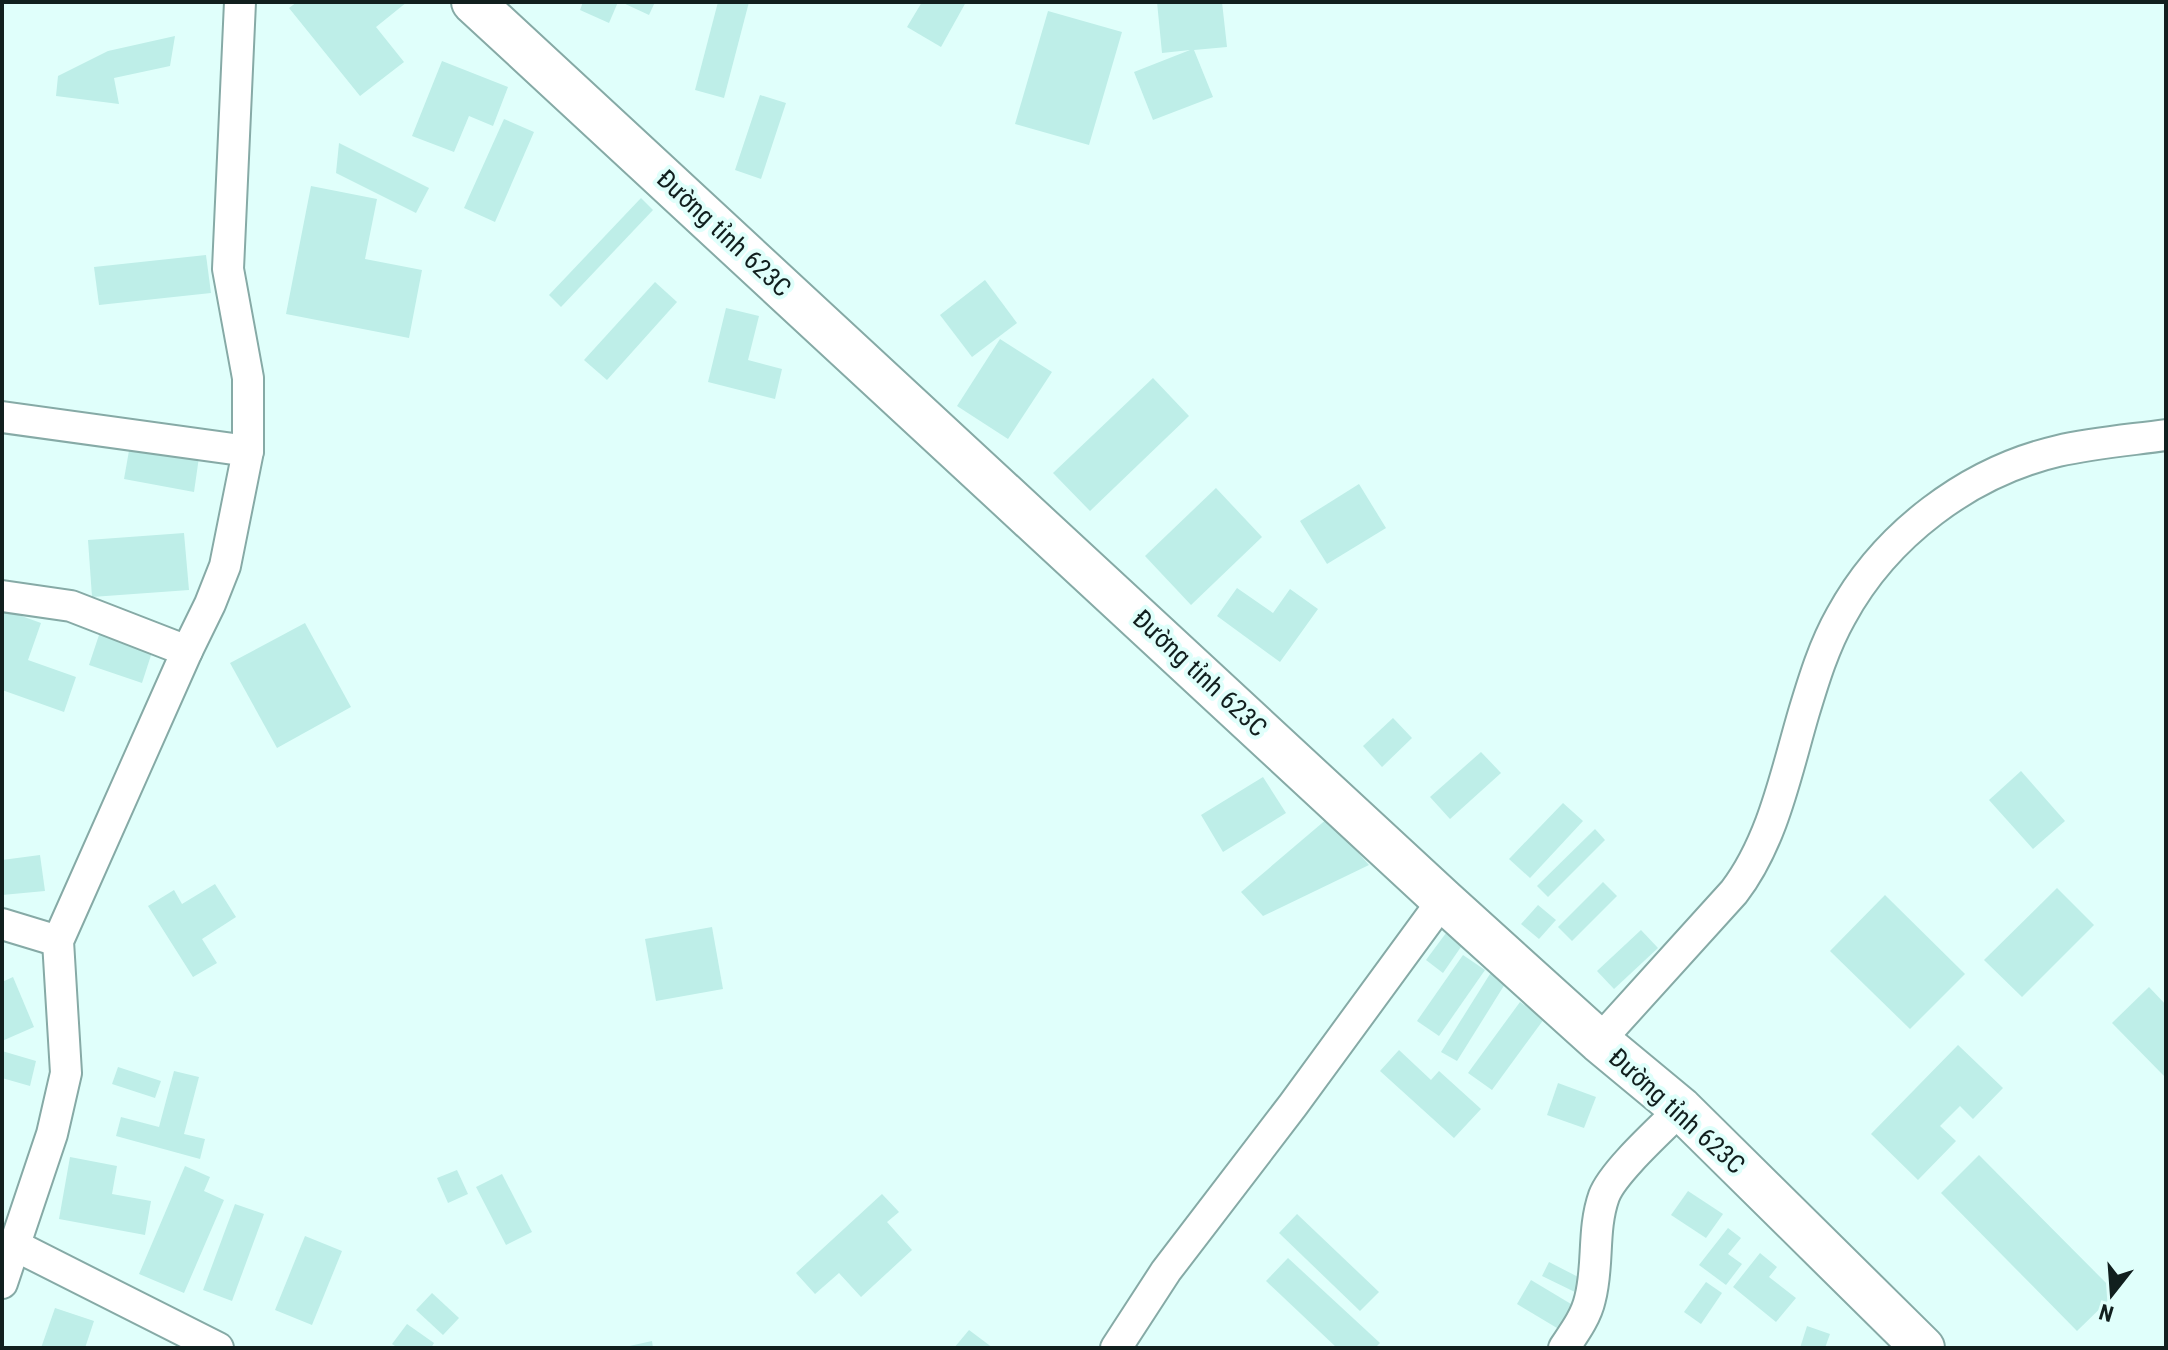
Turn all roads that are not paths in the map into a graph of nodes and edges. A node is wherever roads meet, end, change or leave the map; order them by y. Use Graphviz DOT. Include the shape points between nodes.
graph roads {
  1 [pos="240,2"];
  2 [pos="473,2"];
  3 [pos="2,417"];
  4 [pos="2166,435"];
  5 [pos="248,451"];
  6 [pos="2,596"];
  7 [pos="187,651"];
  8 [pos="1443,900"];
  9 [pos="2,924"];
  10 [pos="58,941"];
  11 [pos="1599,1041"];
  12 [pos="1681,1109"];
  13 [pos="14,1245"];
  14 [pos="2,1283"];
  15 [pos="218,1348"];
  16 [pos="1116,1348"];
  17 [pos="1564,1348"];
  18 [pos="1923,1348"];
  1 -- 5 [label="street" via="228,269 248,378"];
  2 -- 8 [label="main road, Đường tỉnh 623C"];
  3 -- 5 [label="street"];
  4 -- 11 [label="street" via="2057,451 2018,464 1955,495 1895,543 1866,576 1828,643 1772,820 1747,876"];
  5 -- 7 [label="street" via="225,566"];
  6 -- 7 [label="street" via="71,606"];
  7 -- 10 [label="street"];
  8 -- 11 [label="main road, Đường tỉnh 623C"];
  8 -- 16 [label="street" via="1166,1271"];
  9 -- 10 [label="street"];
  10 -- 13 [label="street" via="66,1073 52,1134"];
  11 -- 12 [label="main road, Đường tỉnh 623C"];
  12 -- 17 [label="street" via="1605,1193 1590,1300"];
  12 -- 18 [label="main road, Đường tỉnh 623C"];
  13 -- 14 [label="street"];
  13 -- 15 [label="street"];
}
